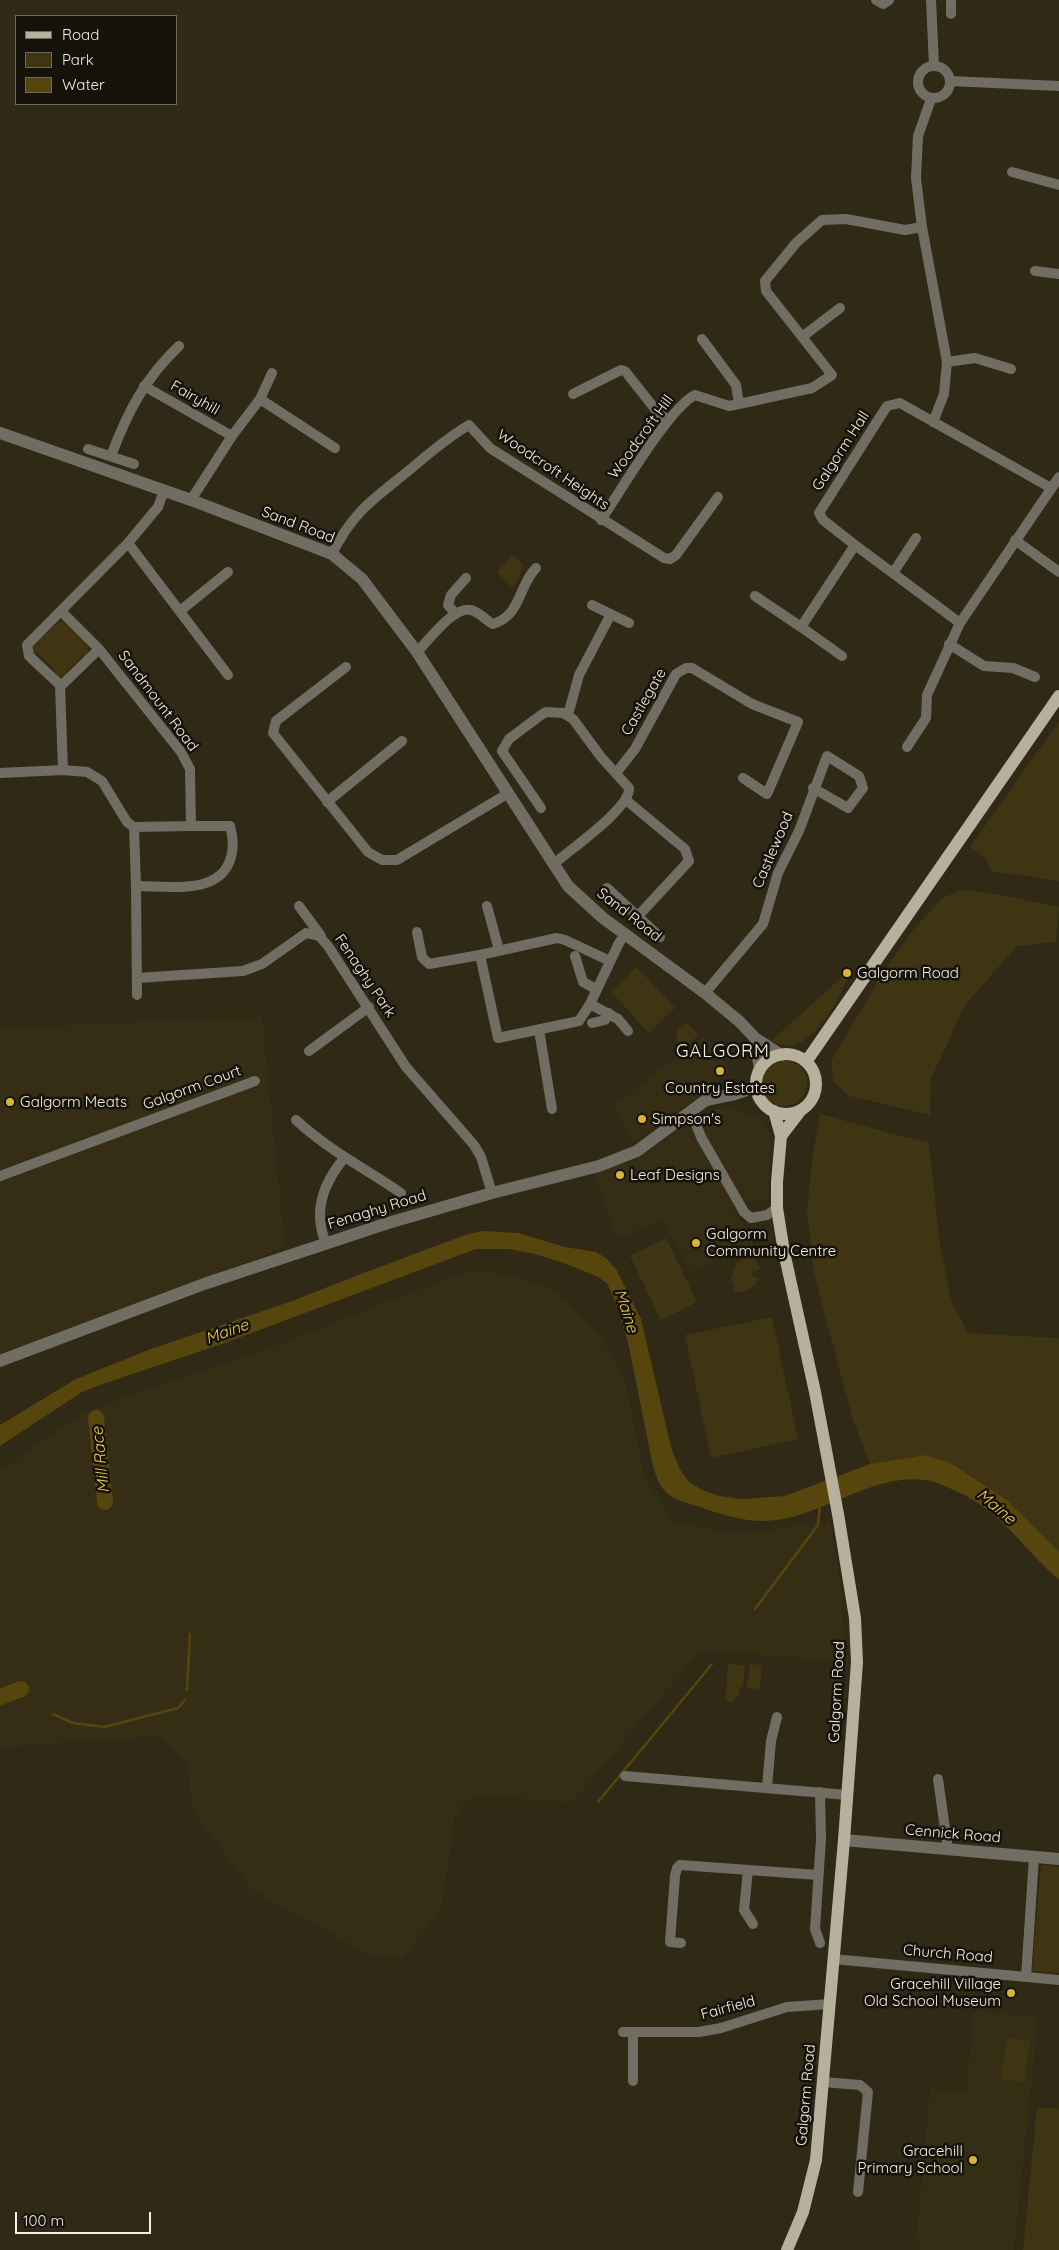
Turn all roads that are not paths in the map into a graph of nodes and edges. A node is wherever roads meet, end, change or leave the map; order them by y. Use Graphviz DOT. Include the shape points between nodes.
graph roads {
  1 [pos="876,0"];
  2 [pos="889,0"];
  3 [pos="931,0"];
  4 [pos="951,0"];
  5 [pos="952,14"];
  6 [pos="934,66"];
  7 [pos="950,81"];
  8 [pos="1059,86"];
  9 [pos="930,99"];
  10 [pos="1012,172"];
  11 [pos="1059,185"];
  12 [pos="922,228"];
  13 [pos="1035,271"];
  14 [pos="1059,274"];
  15 [pos="840,308"];
  16 [pos="802,336"];
  17 [pos="702,339"];
  18 [pos="179,346"];
  19 [pos="947,362"];
  20 [pos="1012,369"];
  21 [pos="272,374"];
  22 [pos="144,386"];
  23 [pos="572,394"];
  24 [pos="260,399"];
  25 [pos="740,404"];
  26 [pos="668,421"];
  27 [pos="933,422"];
  28 [pos="0,433"];
  29 [pos="232,436"];
  30 [pos="335,448"];
  31 [pos="88,449"];
  32 [pos="111,456"];
  33 [pos="134,464"];
  34 [pos="1059,477"];
  35 [pos="1051,488"];
  36 [pos="164,491"];
  37 [pos="718,497"];
  38 [pos="191,500"];
  39 [pos="601,520"];
  40 [pos="916,538"];
  41 [pos="1015,540"];
  42 [pos="128,543"];
  43 [pos="855,545"];
  44 [pos="332,554"];
  45 [pos="536,568"];
  46 [pos="228,572"];
  47 [pos="1059,572"];
  48 [pos="893,573"];
  49 [pos="466,578"];
  50 [pos="755,596"];
  51 [pos="592,604"];
  52 [pos="61,611"];
  53 [pos="180,611"];
  54 [pos="454,613"];
  55 [pos="611,614"];
  56 [pos="629,623"];
  57 [pos="960,623"];
  58 [pos="801,627"];
  59 [pos="949,644"];
  60 [pos="99,649"];
  61 [pos="417,652"];
  62 [pos="842,656"];
  63 [pos="346,667"];
  64 [pos="228,675"];
  65 [pos="1035,677"];
  66 [pos="58,684"];
  67 [pos="1059,696"];
  68 [pos="568,715"];
  69 [pos="402,742"];
  70 [pos="907,747"];
  71 [pos="63,770"];
  72 [pos="0,773"];
  73 [pos="616,773"];
  74 [pos="743,778"];
  75 [pos="813,788"];
  76 [pos="508,794"];
  77 [pos="626,800"];
  78 [pos="326,802"];
  79 [pos="541,808"];
  80 [pos="191,826"];
  81 [pos="134,827"];
  82 [pos="554,864"];
  83 [pos="136,886"];
  84 [pos="606,888"];
  85 [pos="299,906"];
  86 [pos="487,906"];
  87 [pos="638,916"];
  88 [pos="417,932"];
  89 [pos="625,934"];
  90 [pos="660,937"];
  91 [pos="328,946"];
  92 [pos="499,950"];
  93 [pos="480,955"];
  94 [pos="574,956"];
  95 [pos="610,961"];
  96 [pos="137,978"];
  97 [pos="596,989"];
  98 [pos="705,994"];
  99 [pos="137,995"];
  100 [pos="590,1004"];
  101 [pos="369,1007"];
  102 [pos="609,1014"];
  103 [pos="592,1023"];
  104 [pos="539,1030"];
  105 [pos="628,1031"];
  106 [pos="755,1038"];
  107 [pos="310,1051"];
  108 [pos="781,1055"];
  109 [pos="806,1062"];
  110 [pos="760,1070"];
  111 [pos="255,1081"];
  112 [pos="756,1087"];
  113 [pos="552,1109"];
  114 [pos="801,1110"];
  115 [pos="691,1111"];
  116 [pos="774,1111"];
  117 [pos="296,1120"];
  118 [pos="781,1136"];
  119 [pos="346,1156"];
  120 [pos="0,1176"];
  121 [pos="492,1193"];
  122 [pos="401,1194"];
  123 [pos="777,1208"];
  124 [pos="326,1243"];
  125 [pos="0,1361"];
  126 [pos="777,1717"];
  127 [pos="625,1776"];
  128 [pos="938,1779"];
  129 [pos="767,1788"];
  130 [pos="820,1792"];
  131 [pos="847,1795"];
  132 [pos="844,1840"];
  133 [pos="948,1850"];
  134 [pos="1034,1857"];
  135 [pos="1059,1859"];
  136 [pos="748,1870"];
  137 [pos="818,1875"];
  138 [pos="753,1924"];
  139 [pos="681,1943"];
  140 [pos="820,1943"];
  141 [pos="833,1959"];
  142 [pos="1026,1977"];
  143 [pos="1059,1980"];
  144 [pos="830,2004"];
  145 [pos="633,2081"];
  146 [pos="823,2082"];
  147 [pos="858,2192"];
  148 [pos="787,2250"];
  1 -- 2 [label="street" via="883,4"];
  3 -- 6 [label="street"];
  4 -- 5 [label="street"];
  6 -- 7 [label="street" via="946,72"];
  6 -- 9 [label="street" via="920,73 917,84 921,94"];
  7 -- 8 [label="street"];
  7 -- 9 [label="street" via="945,95"];
  9 -- 12 [label="street" via="918,136 916,178"];
  10 -- 11 [label="street"];
  12 -- 16 [label="street" via="905,230 836,218 822,220 796,243 765,281 766,291"];
  12 -- 19 [label="street"];
  13 -- 14 [label="street"];
  15 -- 16 [label="street"];
  16 -- 25 [label="street, Woodcroft Hill" via="832,375 812,388"];
  17 -- 25 [label="street" via="736,385"];
  18 -- 22 [label="street, Fairyhill"];
  19 -- 20 [label="street" via="975,358"];
  19 -- 27 [label="street" via="944,394"];
  21 -- 24 [label="street"];
  22 -- 29 [label="street, Fairyhill"];
  22 -- 32 [label="street, Fairyhill" via="124,419"];
  23 -- 26 [label="street" via="621,370"];
  24 -- 29 [label="street"];
  24 -- 30 [label="street"];
  25 -- 26 [label="street, Woodcroft Hill" via="729,406 696,395 688,399"];
  26 -- 39 [label="street, Woodcroft Hill"];
  27 -- 35 [label="street, Galgorm Hall"];
  27 -- 43 [label="street, Galgorm Hall" via="900,403 887,406 819,513 823,520"];
  28 -- 36 [label="street, Sand Road"];
  29 -- 38 [label="street"];
  31 -- 32 [label="street"];
  32 -- 33 [label="street"];
  34 -- 35 [label="street"];
  35 -- 41 [label="street"];
  36 -- 38 [label="street, Sand Road"];
  36 -- 42 [label="street" via="158,507"];
  37 -- 39 [label="street, Woodcroft Heights" via="670,559"];
  38 -- 44 [label="street, Sand Road"];
  39 -- 44 [label="street, Woodcroft Heights" via="490,448 469,425 449,437 363,507 343,531"];
  40 -- 48 [label="street"];
  41 -- 47 [label="street"];
  41 -- 57 [label="street"];
  42 -- 52 [label="street"];
  42 -- 53 [label="street"];
  43 -- 48 [label="street, Galgorm Hall"];
  43 -- 58 [label="street"];
  44 -- 61 [label="street, Sand Road" via="362,579"];
  45 -- 54 [label="street" via="526,579 518,604 503,621 493,624 472,610"];
  46 -- 53 [label="street"];
  48 -- 57 [label="street, Galgorm Hall"];
  49 -- 54 [label="street" via="449,598 448,605"];
  50 -- 58 [label="street"];
  51 -- 55 [label="street"];
  52 -- 60 [label="street, Sandmount Road"];
  52 -- 66 [label="street" via="27,645 29,656"];
  53 -- 64 [label="street"];
  54 -- 61 [label="street"];
  55 -- 56 [label="street"];
  55 -- 68 [label="street" via="579,675"];
  57 -- 59 [label="street"];
  58 -- 62 [label="street"];
  59 -- 65 [label="street" via="984,666 1013,668"];
  59 -- 70 [label="street" via="927,695 926,718"];
  60 -- 66 [label="street" via="63,684"];
  60 -- 80 [label="street, Sandmount Road" via="181,752 190,769"];
  61 -- 76 [label="street, Sand Road"];
  63 -- 78 [label="street" via="276,721 273,727 273,733"];
  66 -- 71 [label="street"];
  67 -- 109 [label="main road"];
  68 -- 73 [label="street"];
  68 -- 79 [label="street" via="546,712 504,746 504,755"];
  69 -- 78 [label="street"];
  71 -- 72 [label="street"];
  71 -- 81 [label="street" via="88,772 102,782 127,822"];
  73 -- 74 [label="street, Castlegate" via="635,749 676,674 692,668 752,704 798,722 768,794"];
  73 -- 77 [label="street" via="629,788"];
  75 -- 75 [label="street, Castlewood" via="848,808 863,788 859,776 827,756"];
  75 -- 98 [label="street, Castlewood" via="799,832 778,873 763,924"];
  76 -- 78 [label="street" via="398,860 382,860 368,852"];
  76 -- 82 [label="street, Sand Road"];
  77 -- 82 [label="street" via="599,828"];
  77 -- 87 [label="street" via="685,849 689,861"];
  80 -- 81 [label="street"];
  80 -- 83 [label="street" via="230,826 232,853 223,874 200,885"];
  81 -- 83 [label="street"];
  82 -- 89 [label="street, Sand Road" via="568,886"];
  83 -- 96 [label="street"];
  84 -- 87 [label="street"];
  85 -- 91 [label="street"];
  86 -- 92 [label="street"];
  87 -- 90 [label="street"];
  88 -- 93 [label="street" via="422,957 429,964"];
  89 -- 95 [label="street"];
  89 -- 98 [label="street, Sand Road"];
  91 -- 96 [label="street, Fenaghy Park" via="319,936 306,932 262,964 243,971"];
  91 -- 101 [label="street, Fenaghy Park"];
  92 -- 93 [label="street"];
  92 -- 95 [label="street" via="557,938"];
  93 -- 104 [label="street" via="498,1038"];
  94 -- 97 [label="street" via="583,982"];
  95 -- 97 [label="street"];
  96 -- 99 [label="street"];
  97 -- 100 [label="street"];
  98 -- 106 [label="street, Sand Road"];
  100 -- 102 [label="street"];
  100 -- 104 [label="street" via="579,1021"];
  101 -- 107 [label="street"];
  101 -- 121 [label="street, Fenaghy Park" via="406,1067 474,1145"];
  102 -- 103 [label="street" via="605,1020"];
  102 -- 105 [label="street"];
  104 -- 113 [label="street"];
  106 -- 108 [label="street, Sand Road"];
  106 -- 110 [label="street"];
  108 -- 109 [label="main road" via="798,1057"];
  108 -- 110 [label="main road" via="772,1058"];
  109 -- 114 [label="main road" via="812,1069 816,1088 813,1097"];
  110 -- 112 [label="main road"];
  111 -- 120 [label="street, Galgorm Court"];
  112 -- 115 [label="street, Fenaghy Road" via="706,1100"];
  112 -- 116 [label="main road" via="763,1103"];
  114 -- 116 [label="main road" via="784,1114"];
  114 -- 118 [label="main road"];
  115 -- 121 [label="street, Fenaghy Road" via="637,1151 599,1166"];
  115 -- 123 [label="street" via="700,1137 744,1212 751,1218 760,1217"];
  116 -- 118 [label="main road, Galgorm Road"];
  117 -- 119 [label="street" via="316,1138"];
  118 -- 123 [label="main road, Galgorm Road"];
  119 -- 122 [label="street"];
  119 -- 124 [label="street" via="331,1174 320,1201 321,1232"];
  121 -- 124 [label="street, Fenaghy Road"];
  123 -- 131 [label="main road, Galgorm Road" via="815,1392 855,1618 855,1709"];
  124 -- 125 [label="street, Fenaghy Road" via="204,1284"];
  126 -- 129 [label="street" via="771,1741"];
  127 -- 129 [label="street"];
  128 -- 133 [label="street"];
  129 -- 130 [label="street"];
  130 -- 131 [label="street"];
  130 -- 137 [label="street"];
  131 -- 132 [label="main road, Galgorm Road"];
  132 -- 133 [label="street, Cennick Road"];
  132 -- 141 [label="main road, Galgorm Road"];
  133 -- 134 [label="street, Cennick Road"];
  134 -- 135 [label="street, Cennick Road"];
  134 -- 142 [label="street"];
  136 -- 137 [label="street"];
  136 -- 138 [label="street" via="744,1910"];
  136 -- 139 [label="street" via="678,1866 670,1942"];
  137 -- 140 [label="street" via="815,1930"];
  141 -- 142 [label="street, Church Road"];
  141 -- 144 [label="main road, Galgorm Road"];
  142 -- 143 [label="street, Church Road"];
  144 -- 145 [label="street, Fairfield" via="787,2007 699,2032 628,2032"];
  144 -- 146 [label="main road, Galgorm Road"];
  146 -- 147 [label="street" via="860,2085 868,2092"];
  146 -- 148 [label="main road, Galgorm Road" via="816,2160 803,2212"];
}
